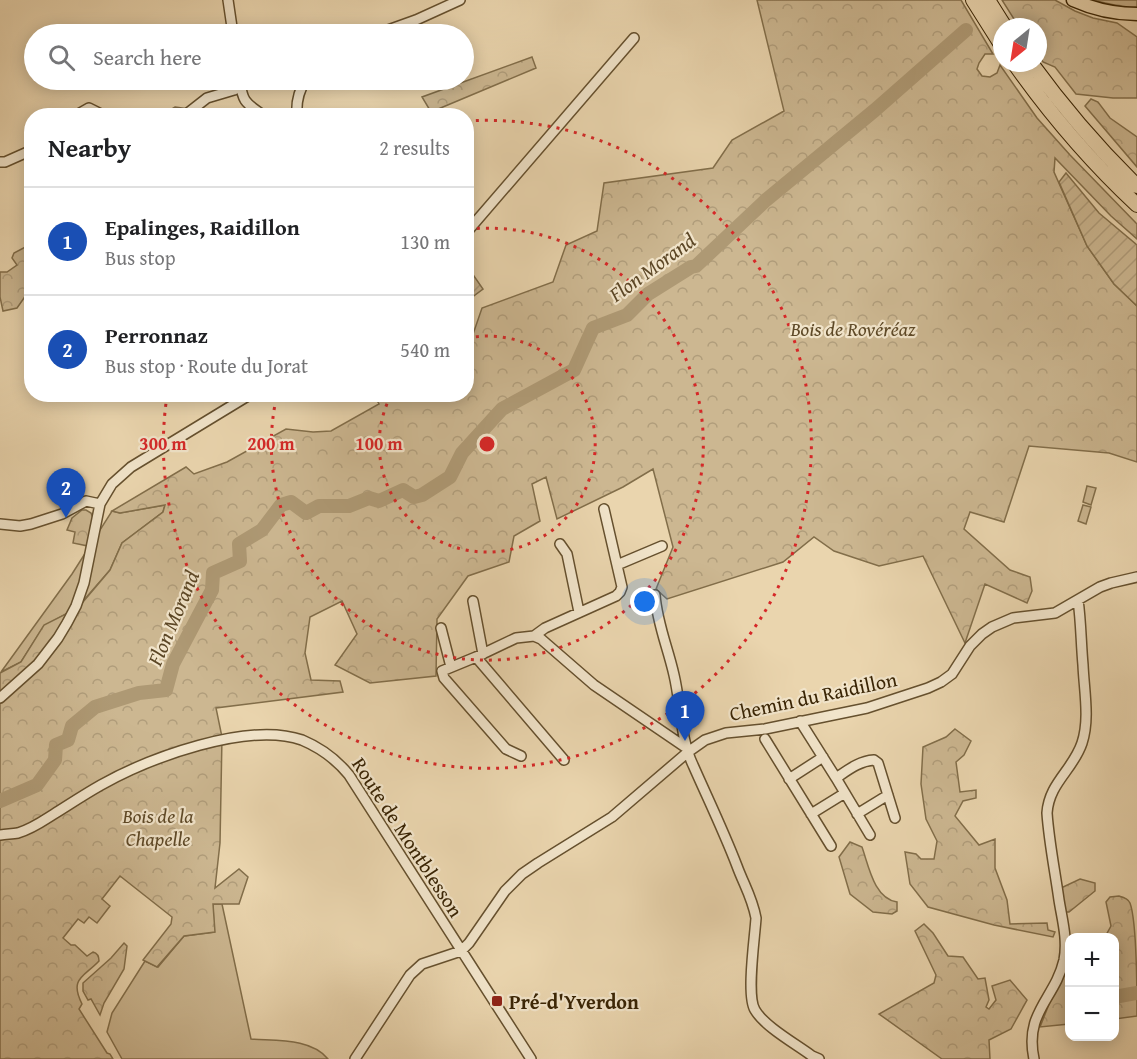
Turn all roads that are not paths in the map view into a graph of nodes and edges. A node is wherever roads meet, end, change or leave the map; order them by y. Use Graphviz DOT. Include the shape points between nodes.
graph roads {
  1 [pos="228,0"];
  2 [pos="460,0"];
  3 [pos="972,0"];
  4 [pos="988,0"];
  5 [pos="1073,0"];
  6 [pos="1137,14"];
  7 [pos="999,18"];
  8 [pos="232,24"];
  9 [pos="405,24"];
  10 [pos="993,32"];
  11 [pos="634,38"];
  12 [pos="1021,72"];
  13 [pos="1038,72"];
  14 [pos="234,90"];
  15 [pos="241,90"];
  16 [pos="301,90"];
  17 [pos="194,108"];
  18 [pos="254,108"];
  19 [pos="296,108"];
  20 [pos="24,154"];
  21 [pos="0,162"];
  22 [pos="1137,186"];
  23 [pos="1137,205"];
  24 [pos="474,226"];
  25 [pos="238,402"];
  26 [pos="100,504"];
  27 [pos="604,509"];
  28 [pos="0,524"];
  29 [pos="560,544"];
  30 [pos="662,546"];
  31 [pos="617,565"];
  32 [pos="1137,577"];
  33 [pos="655,595"];
  34 [pos="1078,600"];
  35 [pos="473,601"];
  36 [pos="579,612"];
  37 [pos="441,628"];
  38 [pos="534,636"];
  39 [pos="480,655"];
  40 [pos="451,667"];
  41 [pos="0,698"];
  42 [pos="800,721"];
  43 [pos="765,739"];
  44 [pos="688,750"];
  45 [pos="521,756"];
  46 [pos="823,757"];
  47 [pos="564,760"];
  48 [pos="789,778"];
  49 [pos="836,778"];
  50 [pos="845,793"];
  51 [pos="888,795"];
  52 [pos="811,814"];
  53 [pos="857,814"];
  54 [pos="895,818"];
  55 [pos="0,835"];
  56 [pos="870,835"];
  57 [pos="831,846"];
  58 [pos="461,951"];
  59 [pos="355,1059"];
  60 [pos="531,1059"];
  61 [pos="819,1059"];
  62 [pos="1034,1059"];
  1 -- 8 [label="street"];
  2 -- 9 [label="street"];
  3 -- 10 [label="highway"];
  4 -- 7 [label="highway"];
  5 -- 6 [label="main road" via="1096,9"];
  11 -- 24 [label="street"];
  12 -- 23 [label="highway" via="1078,144"];
  13 -- 22 [label="highway" via="1098,146"];
  14 -- 17 [label="street" via="207,98"];
  15 -- 18 [label="street" via="241,96"];
  16 -- 19 [label="street"];
  20 -- 21 [label="street"];
  25 -- 26 [label="street" via="131,467 112,484"];
  26 -- 28 [label="street" via="86,501 32,524"];
  26 -- 41 [label="street" via="76,606 38,664"];
  27 -- 31 [label="street"];
  29 -- 36 [label="street" via="567,554"];
  30 -- 31 [label="street"];
  31 -- 36 [label="street" via="620,592"];
  32 -- 34 [label="street, Chemin du Raidillon" via="1110,583"];
  33 -- 44 [label="street"];
  34 -- 42 [label="street, Chemin du Raidillon" via="1055,613 1013,618 992,627 970,646 952,674 928,688 867,708"];
  34 -- 62 [label="street" via="1085,728 1077,754 1050,795 1047,813 1064,928 1064,956 1057,979 1035,1020"];
  35 -- 39 [label="street"];
  36 -- 38 [label="street"];
  37 -- 40 [label="street"];
  38 -- 39 [label="street" via="516,638"];
  38 -- 44 [label="street" via="594,685"];
  39 -- 40 [label="street"];
  39 -- 47 [label="street"];
  40 -- 45 [label="street" via="442,671 444,678 506,749"];
  42 -- 44 [label="street, Chemin du Raidillon" via="718,735"];
  42 -- 46 [label="street"];
  43 -- 48 [label="street"];
  44 -- 58 [label="street, Chemin du Raidillon" via="612,818 522,874"];
  44 -- 61 [label="street" via="751,897 756,918 753,1009 766,1023"];
  46 -- 48 [label="street"];
  46 -- 49 [label="street"];
  48 -- 52 [label="street"];
  49 -- 50 [label="street"];
  49 -- 51 [label="street" via="854,766 874,760"];
  50 -- 52 [label="street"];
  50 -- 53 [label="street"];
  51 -- 53 [label="street"];
  51 -- 54 [label="street"];
  52 -- 57 [label="street"];
  53 -- 56 [label="street"];
  55 -- 58 [label="street, Route de Montblesson" via="33,827 144,764 198,745 268,734 301,740 327,753 349,775"];
  58 -- 59 [label="street" via="422,964 410,975"];
  58 -- 60 [label="street, Route de Montblesson"];
}
